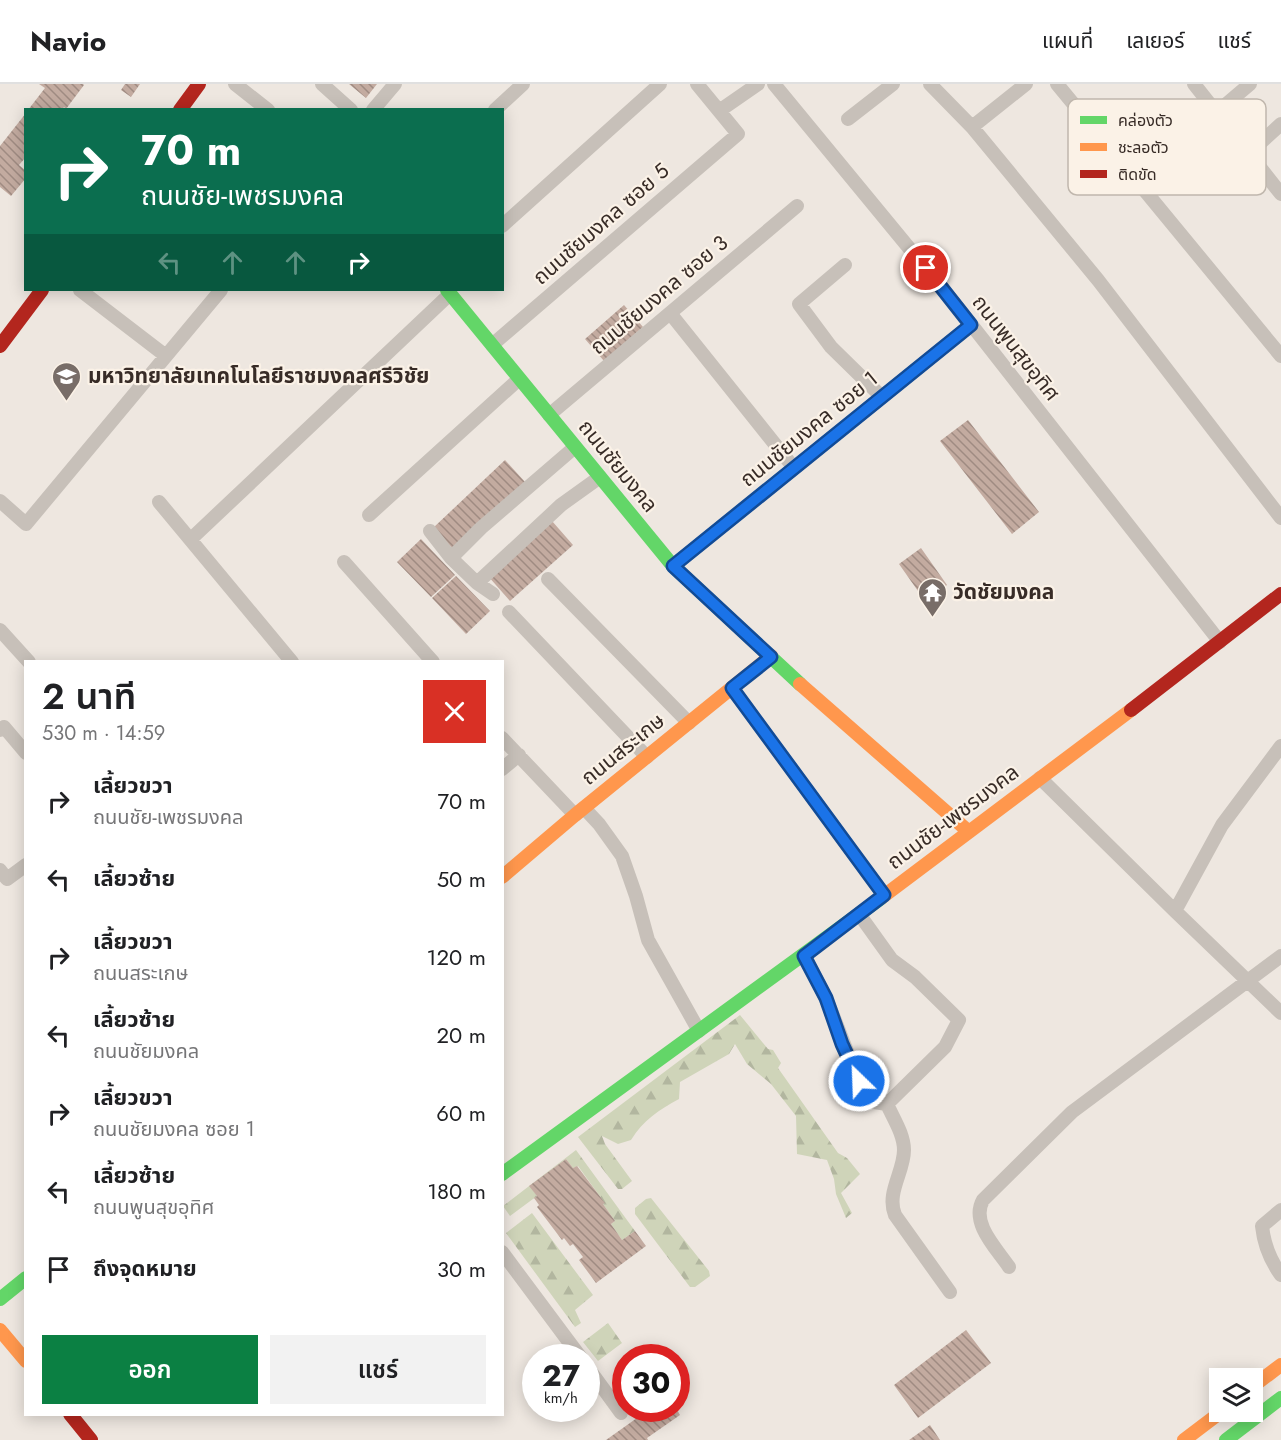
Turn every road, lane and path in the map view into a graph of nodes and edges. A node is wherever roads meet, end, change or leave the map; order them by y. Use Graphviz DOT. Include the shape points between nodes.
graph roads {
  1 [pos="199,84"];
  2 [pos="236,84"];
  3 [pos="322,84"];
  4 [pos="395,84"];
  5 [pos="523,84"];
  6 [pos="660,84"];
  7 [pos="697,84"];
  8 [pos="758,84"];
  9 [pos="774,84"];
  10 [pos="893,84"];
  11 [pos="930,84"];
  12 [pos="1026,84"];
  13 [pos="1057,84"];
  14 [pos="1194,84"];
  15 [pos="1250,84"];
  16 [pos="1069,99"];
  17 [pos="1206,99"];
  18 [pos="1232,99"];
  19 [pos="181,108"];
  20 [pos="266,108"];
  21 [pos="349,108"];
  22 [pos="375,108"];
  23 [pos="497,108"];
  24 [pos="719,111"];
  25 [pos="848,119"];
  26 [pos="1281,124"];
  27 [pos="972,127"];
  28 [pos="1266,137"];
  29 [pos="1266,175"];
  30 [pos="1281,194"];
  31 [pos="1148,195"];
  32 [pos="797,206"];
  33 [pos="504,224"];
  34 [pos="845,265"];
  35 [pos="41,291"];
  36 [pos="81,291"];
  37 [pos="220,291"];
  38 [pos="449,292"];
  39 [pos="670,314"];
  40 [pos="971,325"];
  41 [pos="492,345"];
  42 [pos="0,346"];
  43 [pos="166,356"];
  44 [pos="1281,356"];
  45 [pos="519,379"];
  46 [pos="882,397"];
  47 [pos="549,415"];
  48 [pos="575,447"];
  49 [pos="794,468"];
  50 [pos="600,477"];
  51 [pos="0,501"];
  52 [pos="159,502"];
  53 [pos="369,515"];
  54 [pos="1281,518"];
  55 [pos="430,531"];
  56 [pos="191,539"];
  57 [pos="451,558"];
  58 [pos="344,562"];
  59 [pos="673,566"];
  60 [pos="548,579"];
  61 [pos="477,583"];
  62 [pos="493,594"];
  63 [pos="1281,594"];
  64 [pos="509,612"];
  65 [pos="2,636"];
  66 [pos="1220,642"];
  67 [pos="771,657"];
  68 [pos="27,660"];
  69 [pos="290,660"];
  70 [pos="431,660"];
  71 [pos="732,688"];
  72 [pos="689,723"];
  73 [pos="0,730"];
  74 [pos="504,740"];
  75 [pos="1281,746"];
  76 [pos="24,751"];
  77 [pos="519,755"];
  78 [pos="647,756"];
  79 [pos="504,767"];
  80 [pos="1040,778"];
  81 [pos="580,811"];
  82 [pos="968,831"];
  83 [pos="24,866"];
  84 [pos="0,870"];
  85 [pos="504,875"];
  86 [pos="884,895"];
  87 [pos="1175,911"];
  88 [pos="859,914"];
  89 [pos="804,956"];
  90 [pos="1281,956"];
  91 [pos="1247,981"];
  92 [pos="1281,1013"];
  93 [pos="699,1031"];
  94 [pos="887,1104"];
  95 [pos="504,1173"];
  96 [pos="1281,1210"];
  97 [pos="504,1255"];
  98 [pos="1010,1267"];
  99 [pos="1281,1275"];
  100 [pos="24,1280"];
  101 [pos="950,1292"];
  102 [pos="0,1299"];
  103 [pos="0,1330"];
  104 [pos="571,1344"];
  105 [pos="24,1359"];
  106 [pos="1281,1365"];
  107 [pos="1263,1379"];
  108 [pos="600,1384"];
  109 [pos="1281,1398"];
  110 [pos="612,1401"];
  111 [pos="72,1416"];
  112 [pos="1209,1421"];
  113 [pos="91,1440"];
  114 [pos="1184,1440"];
  115 [pos="1226,1440"];
  1 -- 19 [label="street"];
  2 -- 20 [label="street"];
  3 -- 21 [label="street"];
  4 -- 22 [label="street"];
  5 -- 23 [label="street"];
  6 -- 33 [label="street"];
  7 -- 24 [label="street"];
  8 -- 24 [label="street"];
  9 -- 40 [label="street, ถนนพูนสุขอุทิศ"];
  10 -- 25 [label="street"];
  11 -- 27 [label="street"];
  12 -- 27 [label="street"];
  13 -- 16 [label="street"];
  14 -- 17 [label="street"];
  15 -- 18 [label="street"];
  24 -- 41 [label="street, ถนนชัยมงคล ซอย 5" via="738,134"];
  26 -- 28 [label="street"];
  27 -- 54 [label="street" via="1098,280"];
  29 -- 30 [label="street"];
  31 -- 44 [label="street"];
  32 -- 39 [label="street, ถนนชัยมงคล ซอย 3"];
  34 -- 46 [label="street" via="799,304 831,347"];
  35 -- 42 [label="street"];
  36 -- 43 [label="street"];
  37 -- 43 [label="street"];
  38 -- 41 [label="street, ถนนชัยมงคล"];
  38 -- 56 [label="street"];
  39 -- 47 [label="street, ถนนชัยมงคล ซอย 3"];
  39 -- 49 [label="street"];
  40 -- 46 [label="street, ถนนชัยมงคล ซอย 1"];
  40 -- 66 [label="street, ถนนพูนสุขอุทิศ"];
  41 -- 45 [label="street, ถนนชัยมงคล"];
  43 -- 51 [label="street" via="26,524"];
  45 -- 47 [label="street, ถนนชัยมงคล"];
  45 -- 53 [label="street"];
  46 -- 49 [label="street, ถนนชัยมงคล ซอย 1"];
  47 -- 48 [label="street, ถนนชัยมงคล"];
  48 -- 50 [label="street, ถนนชัยมงคล"];
  48 -- 57 [label="street"];
  49 -- 59 [label="street, ถนนชัยมงคล ซอย 1"];
  50 -- 59 [label="street, ถนนชัยมงคล"];
  50 -- 61 [label="street" via="561,505"];
  52 -- 56 [label="street"];
  55 -- 57 [label="street"];
  56 -- 69 [label="street"];
  57 -- 61 [label="street"];
  58 -- 70 [label="street"];
  59 -- 67 [label="street, ถนนชัยมงคล"];
  60 -- 72 [label="street"];
  61 -- 62 [label="street"];
  63 -- 66 [label="street, ถนนชัย-เพชรมงคล"];
  64 -- 78 [label="street"];
  65 -- 68 [label="street"];
  66 -- 80 [label="street, ถนนชัย-เพชรมงคล"];
  67 -- 71 [label="street, ถนนสระเกษ"];
  67 -- 82 [label="street, ถนนชัยมงคล"];
  71 -- 72 [label="street, ถนนสระเกษ"];
  71 -- 86 [label="street"];
  72 -- 78 [label="street, ถนนสระเกษ"];
  73 -- 76 [label="street" via="4,727"];
  74 -- 77 [label="street"];
  75 -- 87 [label="street" via="1222,825"];
  77 -- 79 [label="street"];
  77 -- 81 [label="street"];
  78 -- 81 [label="street, ถนนสระเกษ"];
  80 -- 82 [label="street, ถนนชัย-เพชรมงคล"];
  80 -- 87 [label="street"];
  81 -- 85 [label="street, ถนนสระเกษ"];
  81 -- 93 [label="street" via="599,824 622,856 648,940"];
  82 -- 86 [label="street, ถนนชัย-เพชรมงคล"];
  83 -- 84 [label="street" via="7,879"];
  86 -- 88 [label="street, ถนนชัย-เพชรมงคล"];
  87 -- 91 [label="street"];
  88 -- 89 [label="street, ถนนชัย-เพชรมงคล"];
  88 -- 94 [label="street" via="892,960 958,1020 945,1047"];
  89 -- 93 [label="street, ถนนชัย-เพชรมงคล"];
  89 -- 94 [label="street" via="826,998 859,1081 874,1102"];
  90 -- 91 [label="street"];
  91 -- 92 [label="street"];
  91 -- 98 [label="street" via="1072,1112 983,1200 978,1211 980,1220"];
  93 -- 95 [label="street, ถนนชัย-เพชรมงคล"];
  94 -- 101 [label="street" via="904,1149 892,1208"];
  96 -- 99 [label="street" via="1262,1226 1270,1260"];
  97 -- 104 [label="street"];
  100 -- 102 [label="street"];
  103 -- 105 [label="street"];
  106 -- 107 [label="street"];
  108 -- 110 [label="street"];
  109 -- 115 [label="street"];
  111 -- 113 [label="street"];
  112 -- 114 [label="street"];
}
